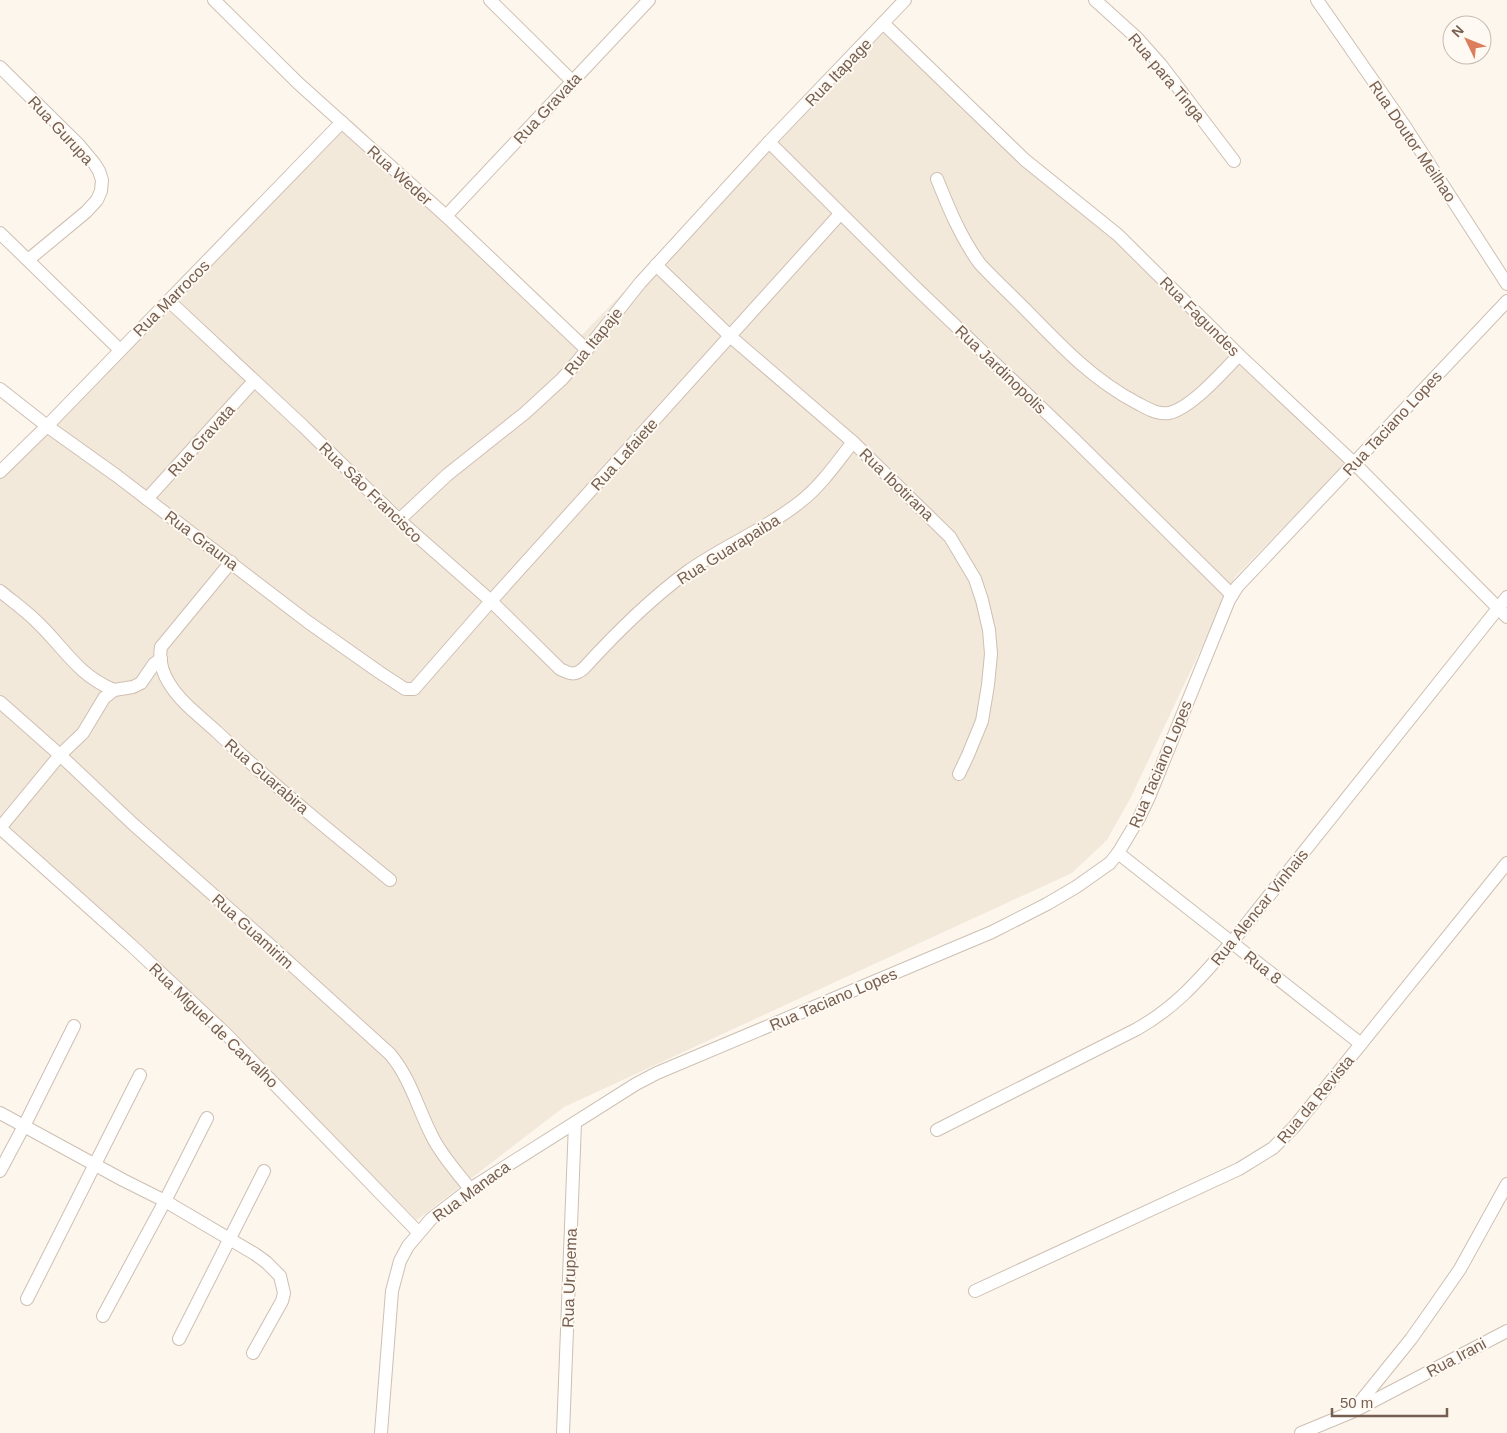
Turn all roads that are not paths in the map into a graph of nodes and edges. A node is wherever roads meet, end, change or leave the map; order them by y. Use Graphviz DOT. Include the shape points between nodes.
graph roads {
  1 [pos="214,0"];
  2 [pos="490,0"];
  3 [pos="649,0"];
  4 [pos="905,0"];
  5 [pos="1095,0"];
  6 [pos="1317,0"];
  7 [pos="884,24"];
  8 [pos="0,67"];
  9 [pos="572,81"];
  10 [pos="342,122"];
  11 [pos="769,142"];
  12 [pos="1234,160"];
  13 [pos="937,179"];
  14 [pos="840,214"];
  15 [pos="446,216"];
  16 [pos="0,233"];
  17 [pos="28,260"];
  18 [pos="656,265"];
  19 [pos="1507,284"];
  20 [pos="168,301"];
  21 [pos="1507,301"];
  22 [pos="731,337"];
  23 [pos="120,350"];
  24 [pos="587,350"];
  25 [pos="1239,355"];
  26 [pos="254,381"];
  27 [pos="0,389"];
  28 [pos="47,426"];
  29 [pos="853,442"];
  30 [pos="1354,463"];
  31 [pos="0,472"];
  32 [pos="147,499"];
  33 [pos="399,520"];
  34 [pos="231,562"];
  35 [pos="0,591"];
  36 [pos="1232,595"];
  37 [pos="1507,598"];
  38 [pos="491,601"];
  39 [pos="1502,613"];
  40 [pos="161,659"];
  41 [pos="578,673"];
  42 [pos="405,688"];
  43 [pos="114,690"];
  44 [pos="0,702"];
  45 [pos="60,754"];
  46 [pos="959,774"];
  47 [pos="0,828"];
  48 [pos="1118,853"];
  49 [pos="1507,863"];
  50 [pos="390,880"];
  51 [pos="1232,942"];
  52 [pos="74,1026"];
  53 [pos="1361,1044"];
  54 [pos="140,1075"];
  55 [pos="0,1112"];
  56 [pos="207,1118"];
  57 [pos="575,1123"];
  58 [pos="24,1126"];
  59 [pos="937,1130"];
  60 [pos="96,1165"];
  61 [pos="0,1171"];
  62 [pos="264,1171"];
  63 [pos="1507,1184"];
  64 [pos="470,1189"];
  65 [pos="165,1201"];
  66 [pos="418,1232"];
  67 [pos="230,1239"];
  68 [pos="975,1291"];
  69 [pos="27,1299"];
  70 [pos="103,1316"];
  71 [pos="1507,1331"];
  72 [pos="179,1339"];
  73 [pos="253,1353"];
  74 [pos="1352,1412"];
  75 [pos="381,1433"];
  76 [pos="563,1433"];
  77 [pos="1301,1433"];
  1 -- 10 [label="street, Rua Weder"];
  2 -- 9 [label="street"];
  3 -- 9 [label="street, Rua Gravata"];
  4 -- 7 [label="street, Rua Itapage"];
  5 -- 12 [label="street, Rua para Tinga" via="1161,65"];
  6 -- 19 [label="street, Rua Doutor Meilhao" via="1404,125"];
  7 -- 11 [label="street, Rua Itapage"];
  7 -- 25 [label="street, Rua Fagundes" via="1025,160 1118,235"];
  8 -- 17 [label="street, Rua Gurupa" via="79,145 94,162 102,180 97,200 86,212"];
  9 -- 15 [label="street, Rua Gravata"];
  10 -- 15 [label="street, Rua Weder"];
  10 -- 20 [label="street, Rua Marrocos"];
  11 -- 14 [label="street, Rua Jardinopolis"];
  11 -- 18 [label="street, Rua Itapaje"];
  13 -- 25 [label="street" via="956,224 980,264 1072,358 1130,399 1153,411 1171,412 1206,388"];
  14 -- 22 [label="street, Rua Lafaiete"];
  14 -- 36 [label="street, Rua Jardinopolis"];
  15 -- 24 [label="street, Rua Weder"];
  16 -- 17 [label="street"];
  17 -- 23 [label="street"];
  18 -- 22 [label="street, Rua Ibotirana"];
  18 -- 24 [label="street, Rua Itapaje"];
  20 -- 23 [label="street, Rua Marrocos"];
  20 -- 26 [label="street, Rua São Francisco"];
  21 -- 30 [label="street, Rua Taciano Lopes"];
  22 -- 29 [label="street, Rua Ibotirana"];
  22 -- 38 [label="street, Rua Lafaiete"];
  23 -- 28 [label="street, Rua Marrocos"];
  24 -- 33 [label="street, Rua Itapaje" via="545,396 447,475"];
  25 -- 30 [label="street, Rua Fagundes"];
  26 -- 32 [label="street, Rua Gravata"];
  26 -- 33 [label="street, Rua São Francisco"];
  27 -- 28 [label="street, Rua Grauna"];
  28 -- 31 [label="street, Rua Marrocos"];
  28 -- 32 [label="street, Rua Grauna"];
  29 -- 41 [label="street, Rua Guarapaiba" via="802,500 686,573 649,602"];
  29 -- 46 [label="street, Rua Ibotirana" via="950,537 975,579 982,600 991,654 988,685 982,721"];
  30 -- 36 [label="street, Rua Taciano Lopes"];
  30 -- 39 [label="street, Rua Fagundes"];
  32 -- 34 [label="street, Rua Grauna"];
  33 -- 38 [label="street, Rua São Francisco"];
  34 -- 40 [label="street" via="161,647"];
  34 -- 42 [label="street, Rua Grauna" via="308,622"];
  35 -- 43 [label="street" via="36,620 82,671"];
  36 -- 48 [label="street, Rua Taciano Lopes" via="1149,797"];
  37 -- 39 [label="street, Rua Alencar Vinhais"];
  38 -- 41 [label="street, Rua São Francisco" via="560,669"];
  38 -- 42 [label="street, Rua Lafaiete" via="420,683 414,689"];
  39 -- 51 [label="street, Rua Alencar Vinhais"];
  40 -- 43 [label="street" via="141,682 133,687"];
  40 -- 50 [label="street, Rua Guarabira" via="164,675 183,700 302,808"];
  43 -- 45 [label="street" via="104,698 83,733"];
  44 -- 45 [label="street, Rua Guamirim"];
  45 -- 47 [label="street"];
  45 -- 64 [label="street, Rua Guamirim" via="390,1054 407,1078 433,1138"];
  47 -- 66 [label="street, Rua Miguel de Carvalho" via="131,944 226,1034"];
  48 -- 51 [label="street, Rua 8"];
  48 -- 57 [label="street, Rua Taciano Lopes" via="1110,863 1076,887 992,932 657,1074"];
  49 -- 53 [label="street, Rua da Revista"];
  51 -- 53 [label="street, Rua 8"];
  51 -- 59 [label="street, Rua Alencar Vinhais" via="1187,993 1150,1022"];
  52 -- 58 [label="street"];
  53 -- 68 [label="street, Rua da Revista" via="1294,1127 1264,1155"];
  54 -- 60 [label="street"];
  55 -- 58 [label="street"];
  56 -- 65 [label="street"];
  57 -- 64 [label="street, Rua Manaca"];
  57 -- 76 [label="street, Rua Urupema"];
  58 -- 60 [label="street"];
  58 -- 61 [label="street"];
  60 -- 65 [label="street"];
  60 -- 69 [label="street"];
  62 -- 67 [label="street"];
  63 -- 74 [label="street" via="1436,1305"];
  64 -- 66 [label="street, Rua Manaca" via="431,1218"];
  65 -- 67 [label="street"];
  65 -- 70 [label="street"];
  66 -- 75 [label="street, Rua Manaca" via="400,1261 392,1291"];
  67 -- 72 [label="street"];
  67 -- 73 [label="street" via="272,1268 280,1276 283,1286 282,1301"];
  71 -- 74 [label="street, Rua Irani"];
  74 -- 77 [label="street, Rua Irani"];
}
